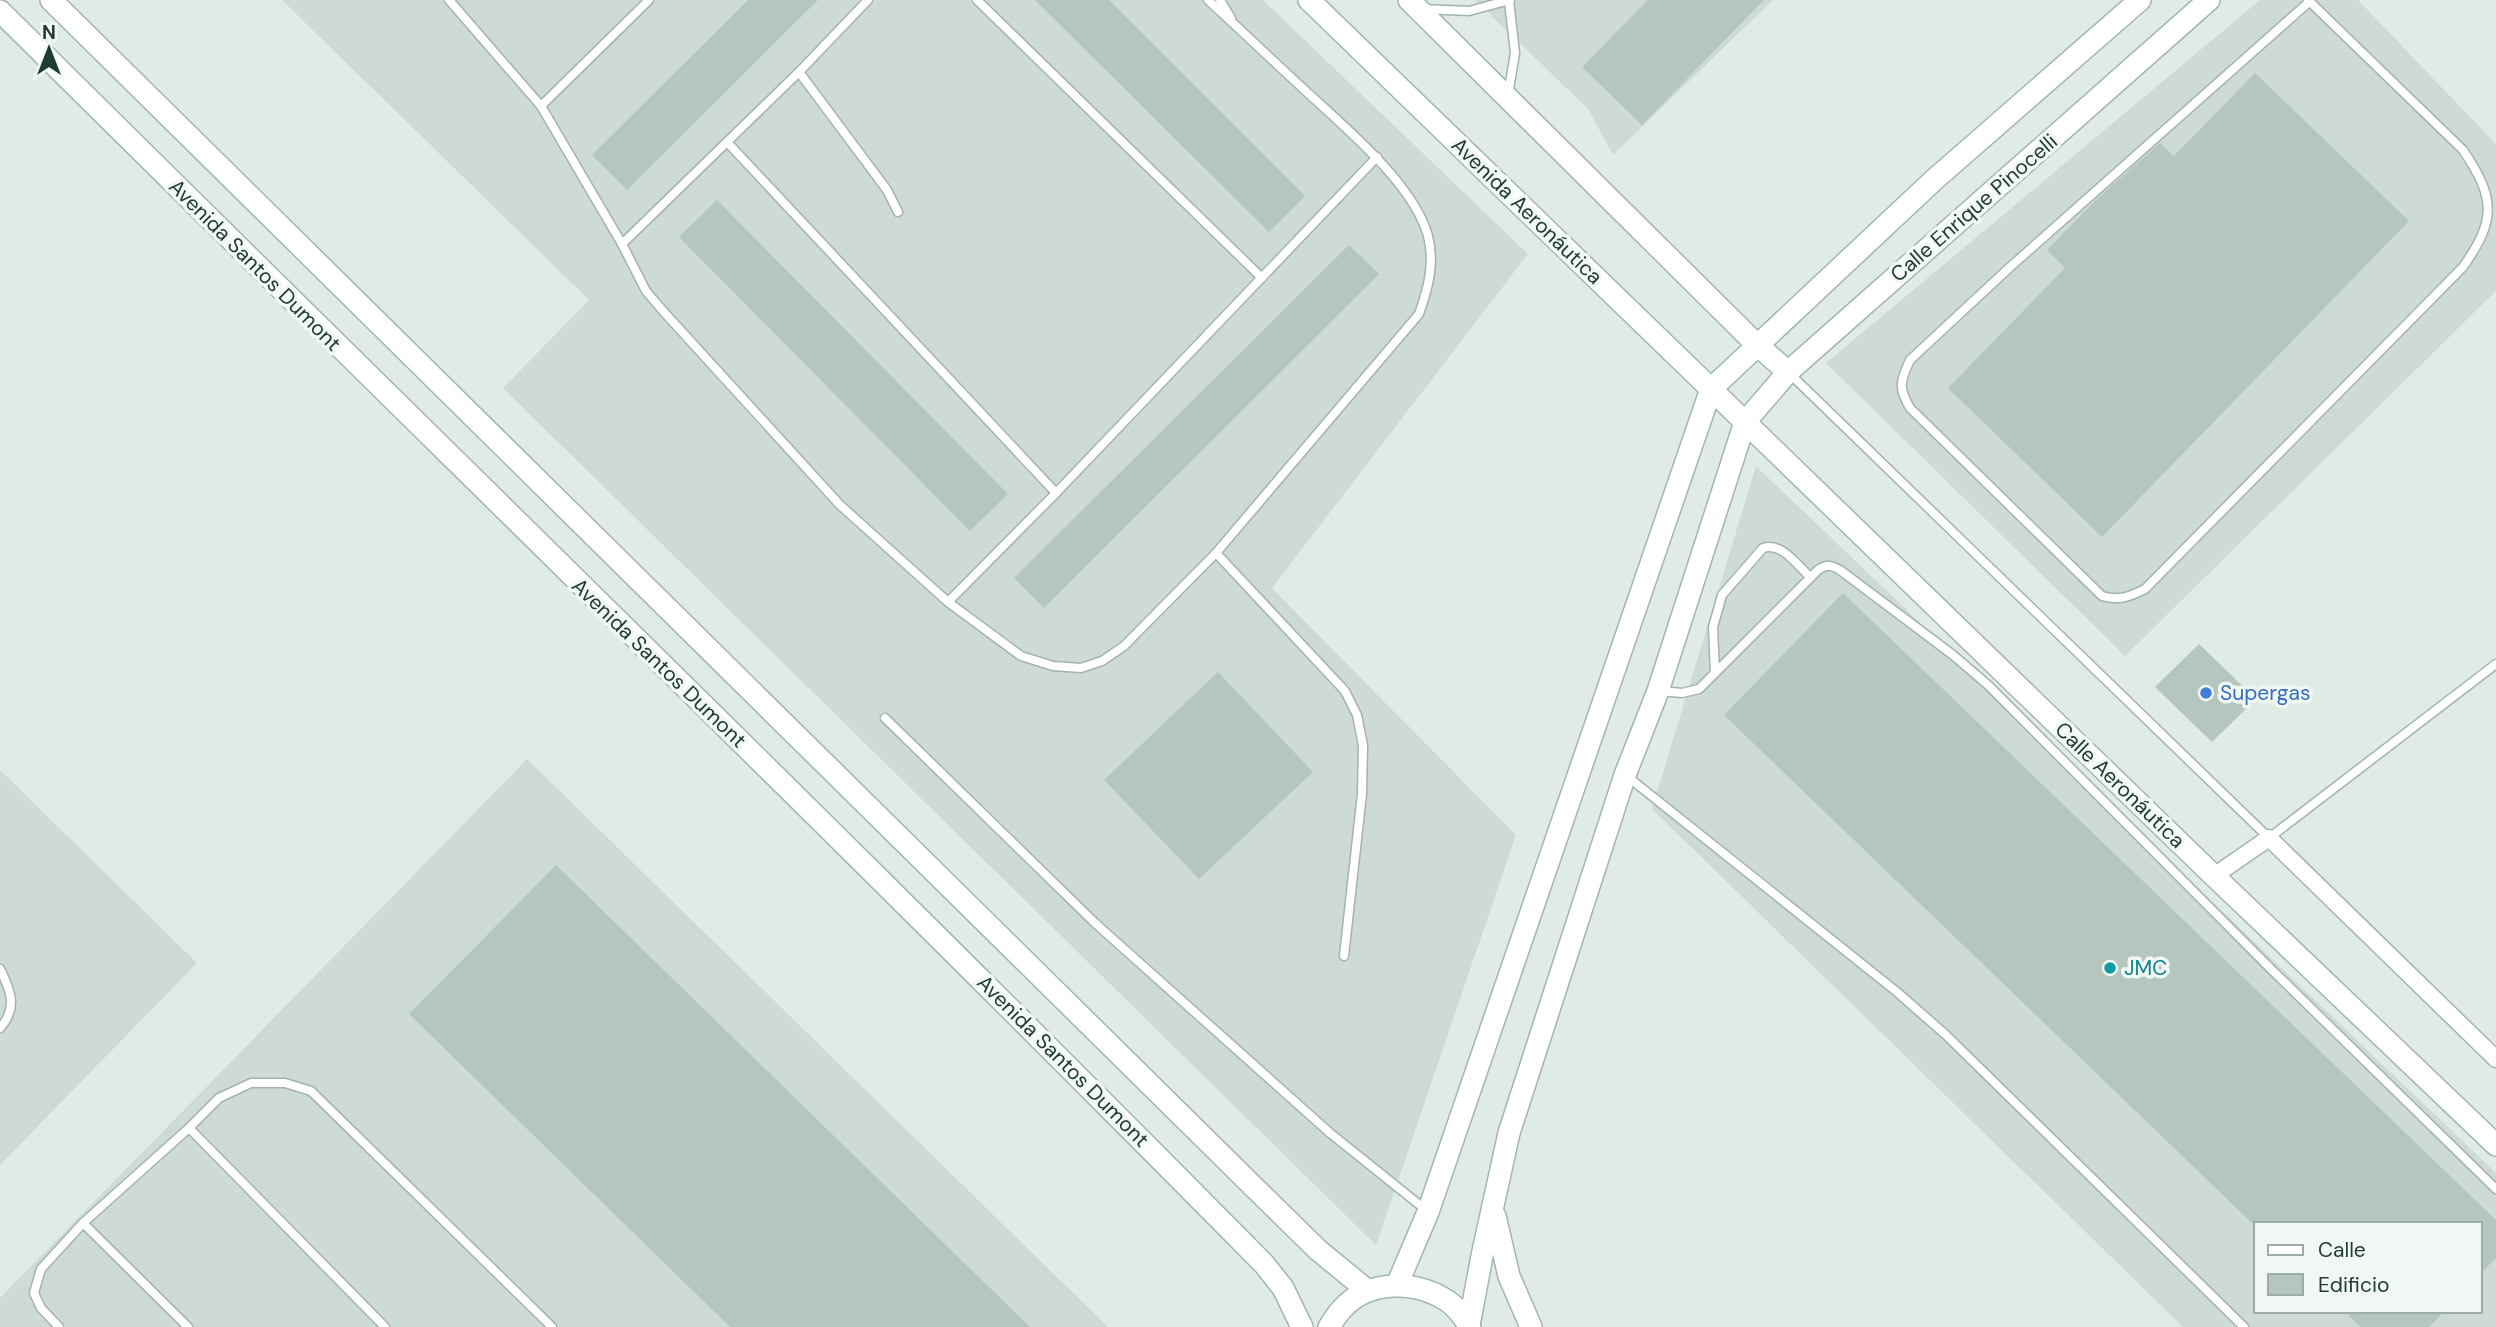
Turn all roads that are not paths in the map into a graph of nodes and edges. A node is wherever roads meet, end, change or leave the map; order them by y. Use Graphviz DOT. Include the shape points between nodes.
graph roads {
  1 [pos="51,0"];
  2 [pos="449,0"];
  3 [pos="649,0"];
  4 [pos="868,0"];
  5 [pos="976,0"];
  6 [pos="1208,0"];
  7 [pos="1220,0"];
  8 [pos="1309,0"];
  9 [pos="2140,0"];
  10 [pos="2209,0"];
  11 [pos="1509,1"];
  12 [pos="2309,1"];
  13 [pos="1413,4"];
  14 [pos="0,11"];
  15 [pos="1236,27"];
  16 [pos="799,72"];
  17 [pos="1507,97"];
  18 [pos="541,106"];
  19 [pos="727,142"];
  20 [pos="1377,157"];
  21 [pos="898,212"];
  22 [pos="622,244"];
  23 [pos="1262,278"];
  24 [pos="1756,344"];
  25 [pos="1788,372"];
  26 [pos="1711,389"];
  27 [pos="1745,422"];
  28 [pos="1056,492"];
  29 [pos="1216,554"];
  30 [pos="1810,578"];
  31 [pos="948,602"];
  32 [pos="2496,664"];
  33 [pos="1715,673"];
  34 [pos="1658,691"];
  35 [pos="885,718"];
  36 [pos="1625,775"];
  37 [pos="2269,838"];
  38 [pos="2214,876"];
  39 [pos="1344,956"];
  40 [pos="0,970"];
  41 [pos="0,1028"];
  42 [pos="2496,1059"];
  43 [pos="189,1128"];
  44 [pos="2496,1145"];
  45 [pos="2496,1189"];
  46 [pos="1493,1210"];
  47 [pos="1428,1212"];
  48 [pos="83,1223"];
  49 [pos="1397,1285"];
  50 [pos="1368,1291"];
  51 [pos="1470,1326"];
  52 [pos="59,1327"];
  53 [pos="188,1327"];
  54 [pos="385,1327"];
  55 [pos="552,1327"];
  56 [pos="1302,1327"];
  57 [pos="1329,1327"];
  58 [pos="1531,1327"];
  59 [pos="2244,1327"];
  1 -- 50 [label="main road, Avenida Santos Dumont" via="1318,1250"];
  2 -- 18 [label="lane"];
  3 -- 18 [label="lane"];
  4 -- 16 [label="lane"];
  5 -- 23 [label="lane"];
  6 -- 15 [label="lane"];
  7 -- 15 [label="lane"];
  8 -- 26 [label="main road, Avenida Aeronáutica"];
  9 -- 24 [label="main road"];
  10 -- 25 [label="main road, Calle Enrique Pinocelli"];
  11 -- 13 [label="lane" via="1469,11"];
  11 -- 17 [label="lane" via="1515,53"];
  12 -- 12 [label="lane" via="2463,150 2489,191 2490,231 2463,267 2145,589 2128,598 2102,596 1910,408 1901,391 1903,374 1910,360 1989,286"];
  13 -- 17 [label="main road"];
  14 -- 56 [label="main road, Avenida Santos Dumont" via="1207,1205 1283,1287"];
  15 -- 20 [label="lane"];
  16 -- 19 [label="lane"];
  16 -- 21 [label="lane" via="887,190"];
  17 -- 24 [label="main road"];
  18 -- 22 [label="lane"];
  19 -- 22 [label="lane"];
  19 -- 28 [label="lane"];
  20 -- 23 [label="lane"];
  20 -- 29 [label="lane" via="1415,208 1428,236 1431,262 1419,314"];
  22 -- 31 [label="lane" via="646,290 663,311 840,505"];
  23 -- 28 [label="lane"];
  24 -- 25 [label="main road"];
  24 -- 26 [label="main road"];
  25 -- 27 [label="main road, Calle Enrique Pinocelli"];
  25 -- 37 [label="lane"];
  26 -- 27 [label="main road, Avenida Aeronáutica"];
  26 -- 47 [label="main road"];
  27 -- 34 [label="main road"];
  27 -- 38 [label="main road, Calle Aeronáutica"];
  28 -- 31 [label="lane"];
  29 -- 31 [label="lane" via="1124,646 1081,668 1053,666 1021,656"];
  29 -- 39 [label="lane" via="1345,691 1357,715 1363,745 1363,794"];
  30 -- 33 [label="lane"];
  30 -- 33 [label="lane" via="1778,548 1763,548 1722,595 1713,627"];
  30 -- 45 [label="lane" via="1824,566 1840,570 1971,669"];
  32 -- 37 [label="lane"];
  33 -- 34 [label="lane" via="1690,692"];
  34 -- 36 [label="main road"];
  35 -- 47 [label="lane" via="1095,923 1330,1133"];
  36 -- 46 [label="main road" via="1509,1133"];
  36 -- 59 [label="lane" via="1946,1035"];
  37 -- 38 [label="street"];
  37 -- 42 [label="street"];
  38 -- 44 [label="main road, Calle Aeronáutica"];
  40 -- 41 [label="lane" via="13,999"];
  43 -- 48 [label="lane"];
  43 -- 54 [label="lane"];
  43 -- 55 [label="lane" via="219,1098 251,1083 285,1083 311,1091"];
  46 -- 51 [label="main road"];
  46 -- 58 [label="main road" via="1509,1276"];
  47 -- 49 [label="main road"];
  48 -- 52 [label="lane" via="41,1269 34,1293"];
  48 -- 53 [label="lane"];
  49 -- 50 [label="main road"];
  49 -- 51 [label="main road" via="1425,1289 1451,1303"];
  50 -- 57 [label="main road" via="1343,1307"];
}
